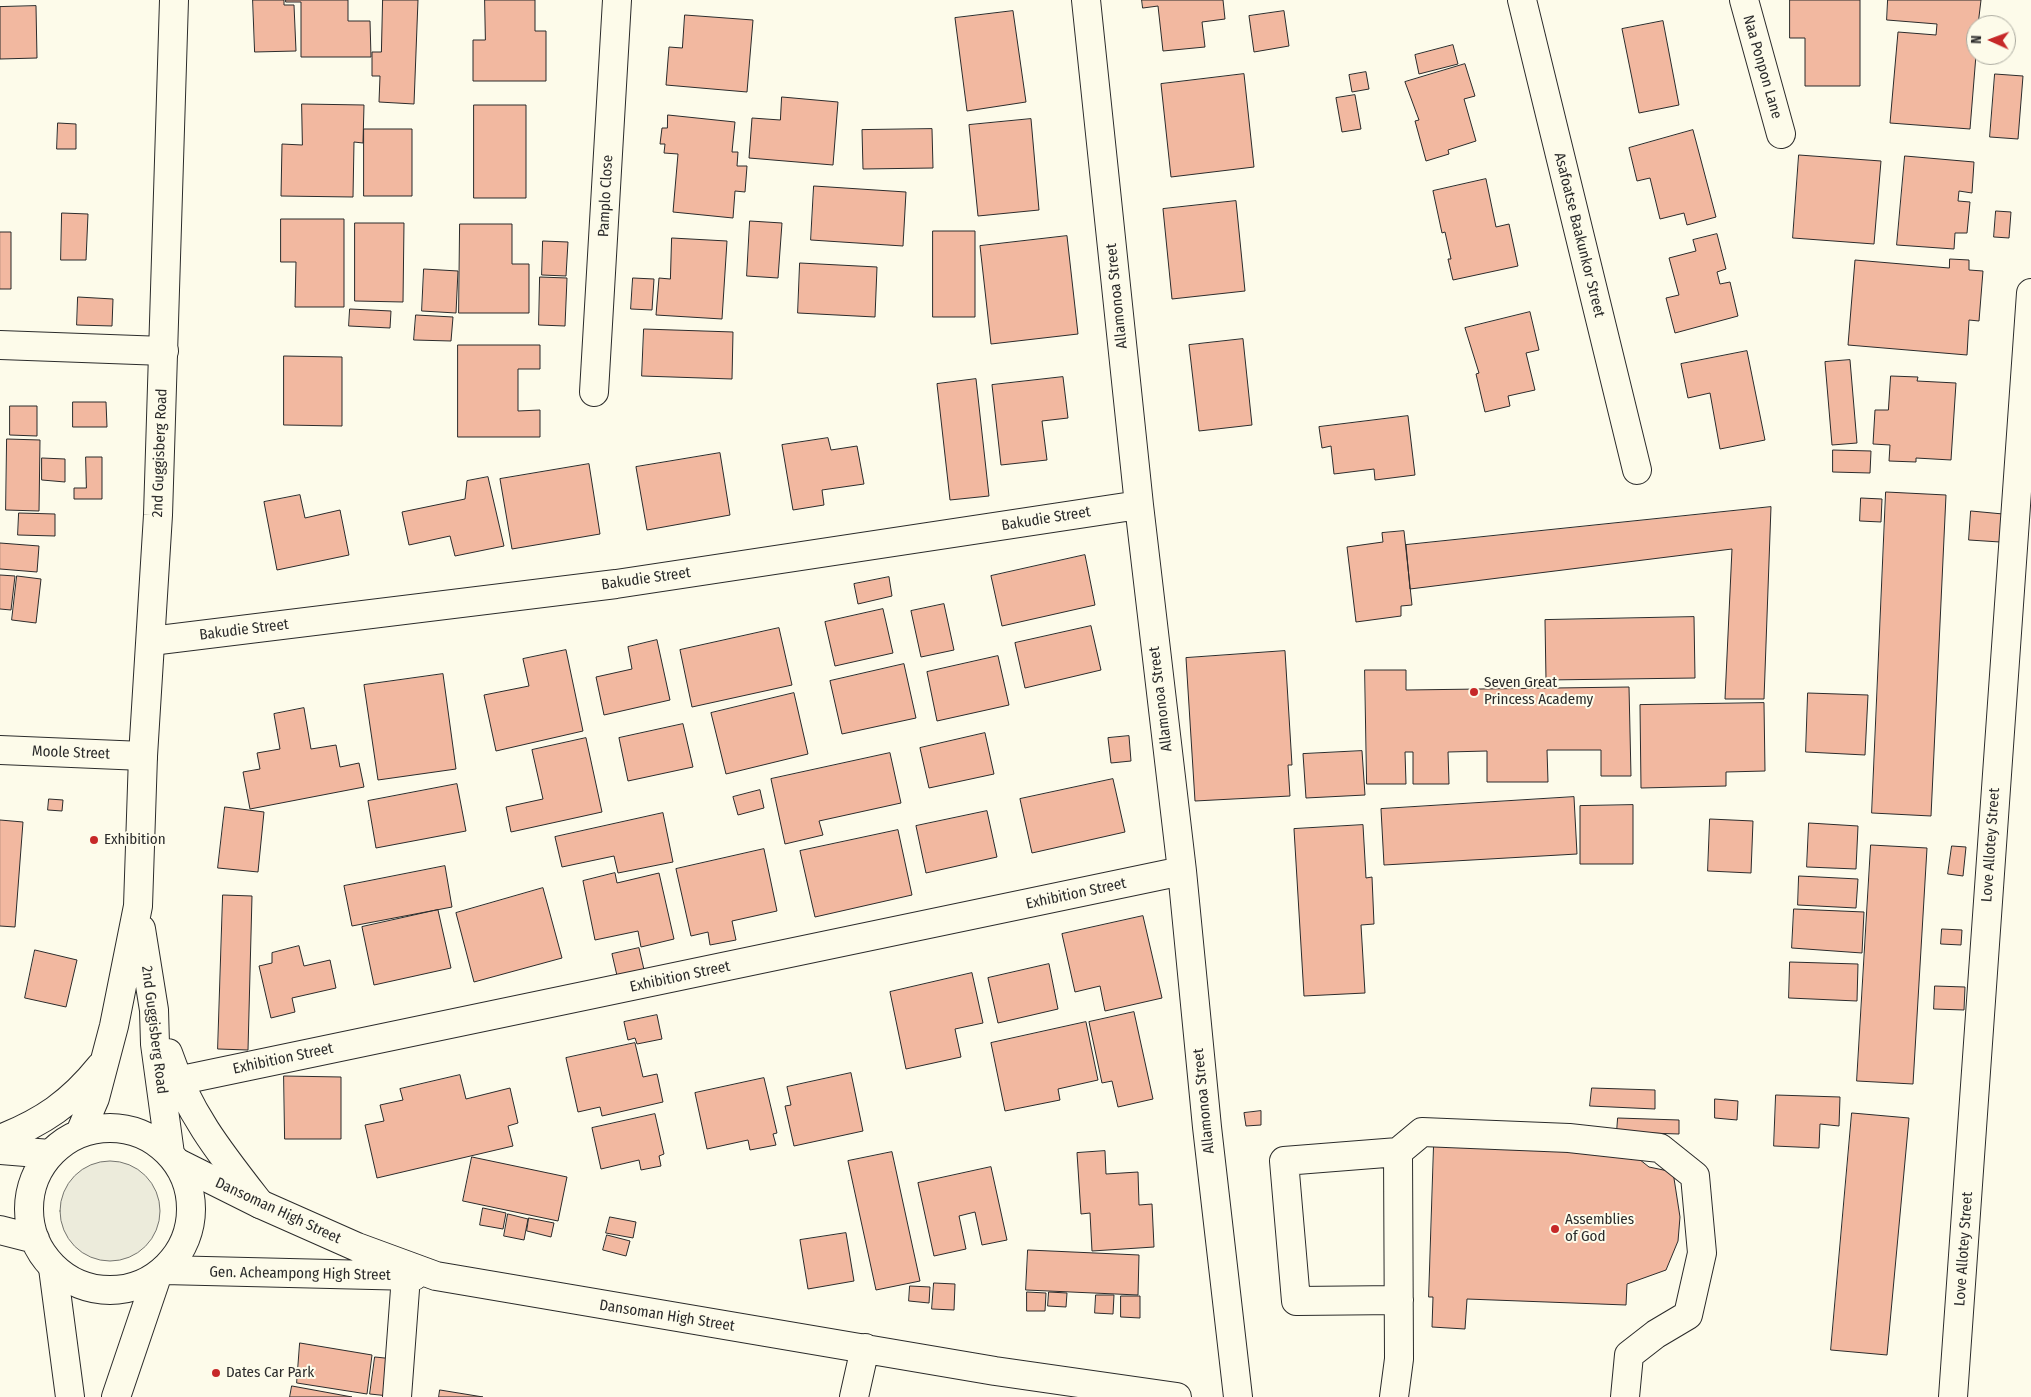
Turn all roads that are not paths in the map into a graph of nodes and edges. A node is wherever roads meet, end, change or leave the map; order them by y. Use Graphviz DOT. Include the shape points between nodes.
graph roads {
  1 [pos="174,0"];
  2 [pos="617,0"];
  3 [pos="1086,0"];
  4 [pos="1522,0"];
  5 [pos="1744,0"];
  6 [pos="1781,134"];
  7 [pos="2031,293"];
  8 [pos="0,345"];
  9 [pos="164,351"];
  10 [pos="594,392"];
  11 [pos="1637,470"];
  12 [pos="1139,505"];
  13 [pos="152,641"];
  14 [pos="0,750"];
  15 [pos="143,756"];
  16 [pos="1182,871"];
  17 [pos="138,906"];
  18 [pos="154,1010"];
  19 [pos="105,1062"];
  20 [pos="178,1081"];
  21 [pos="80,1133"];
  22 [pos="0,1139"];
  23 [pos="0,1150"];
  24 [pos="1398,1152"];
  25 [pos="50,1154"];
  26 [pos="174,1158"];
  27 [pos="260,1204"];
  28 [pos="0,1230"];
  29 [pos="35,1239"];
  30 [pos="53,1268"];
  31 [pos="160,1273"];
  32 [pos="406,1276"];
  33 [pos="436,1276"];
  34 [pos="1399,1300"];
  35 [pos="865,1348"];
  36 [pos="70,1397"];
  37 [pos="116,1397"];
  38 [pos="397,1397"];
  39 [pos="854,1397"];
  40 [pos="1177,1397"];
  41 [pos="1238,1397"];
  42 [pos="1394,1397"];
  43 [pos="1625,1397"];
  44 [pos="1953,1397"];
  1 -- 9 [label="street, 2nd Guggisberg Road"];
  2 -- 10 [label="street, Pamplo Close"];
  3 -- 12 [label="street, Allamonoa Street"];
  4 -- 11 [label="street, Asafoatse Baakunkor Street"];
  5 -- 6 [label="street, Naa Ponpon Lane"];
  7 -- 44 [label="street, Love Allotey Street"];
  8 -- 9 [label="street"];
  9 -- 13 [label="street, 2nd Guggisberg Road"];
  12 -- 13 [label="street, Bakudie Street" via="616,584"];
  12 -- 16 [label="street, Allamonoa Street"];
  13 -- 15 [label="street, 2nd Guggisberg Road"];
  14 -- 15 [label="street, Moole Street"];
  15 -- 17 [label="street, 2nd Guggisberg Road"];
  16 -- 20 [label="street, Exhibition Street"];
  16 -- 41 [label="street, Allamonoa Street" via="1206,1126"];
  17 -- 18 [label="street, 2nd Guggisberg Road"];
  17 -- 19 [label="street, 2nd Guggisberg Road"];
  18 -- 20 [label="street"];
  18 -- 26 [label="street, 2nd Guggisberg Road" via="155,1044"];
  19 -- 21 [label="street, 2nd Guggisberg Road" via="95,1098"];
  19 -- 22 [label="street" via="59,1110"];
  20 -- 27 [label="street" via="196,1118"];
  21 -- 25 [label="street"];
  21 -- 26 [label="street" via="104,1127 128,1129 151,1138"];
  23 -- 25 [label="street"];
  24 -- 34 [label="street"];
  24 -- 34 [label="street" via="1284,1162 1296,1301"];
  24 -- 43 [label="street" via="1422,1132 1569,1138 1660,1148 1695,1176 1702,1253 1688,1316 1656,1334 1629,1355"];
  25 -- 29 [label="street" via="37,1173 30,1195 29,1217"];
  26 -- 27 [label="street, Dansoman High Street"];
  26 -- 31 [label="street" via="188,1184 192,1207 189,1231 179,1252"];
  27 -- 33 [label="street, Dansoman High Street" via="357,1247"];
  28 -- 29 [label="street"];
  29 -- 30 [label="street"];
  30 -- 31 [label="street" via="72,1281 113,1292 137,1286"];
  30 -- 36 [label="street"];
  31 -- 32 [label="street, Gen. Acheampong High Street"];
  31 -- 37 [label="street"];
  32 -- 33 [label="street, Gen. Acheampong High Street"];
  32 -- 38 [label="street"];
  33 -- 35 [label="street, Dansoman High Street"];
  34 -- 42 [label="street" via="1400,1360"];
  35 -- 39 [label="street"];
  35 -- 40 [label="street, Dansoman High Street" via="995,1371"];
}
